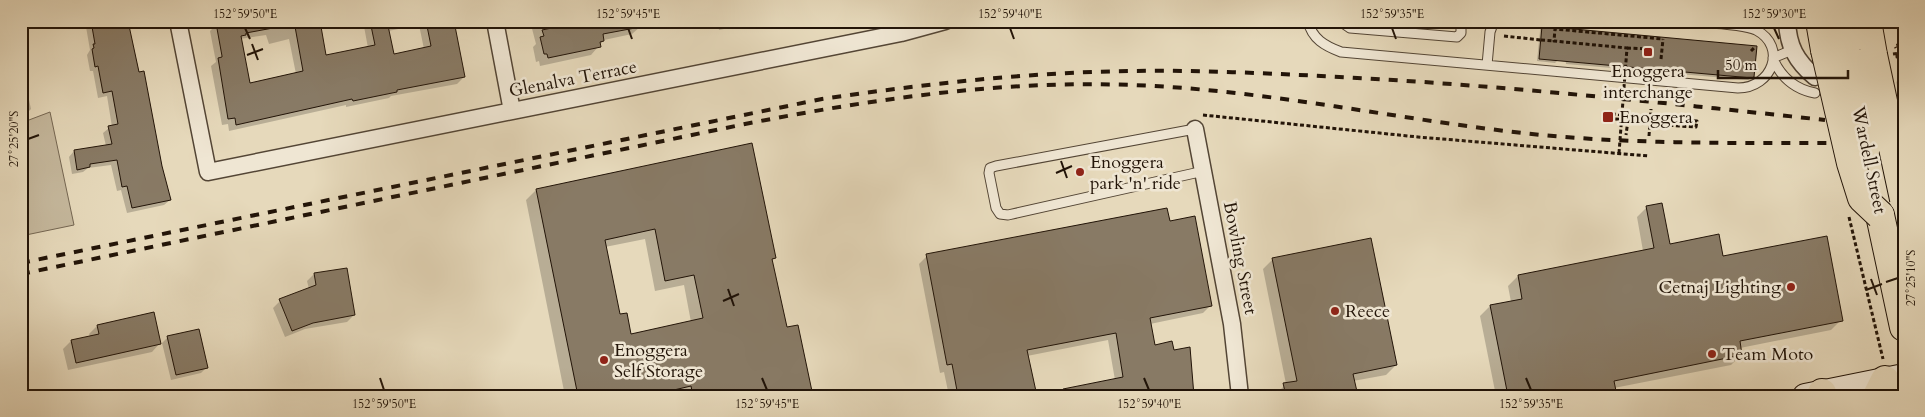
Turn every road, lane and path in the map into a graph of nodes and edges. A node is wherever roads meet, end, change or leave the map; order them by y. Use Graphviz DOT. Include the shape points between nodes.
graph roads {
  1 [pos="178,21"];
  2 [pos="496,21"];
  3 [pos="946,21"];
  4 [pos="1308,21"];
  5 [pos="1340,21"];
  6 [pos="1461,21"];
  7 [pos="1494,21"];
  8 [pos="1683,21"];
  9 [pos="1786,21"];
  10 [pos="1820,21"];
  11 [pos="1841,21"];
  12 [pos="1867,21"];
  13 [pos="1504,36"];
  14 [pos="1554,41"];
  15 [pos="1754,46"];
  16 [pos="1627,48"];
  17 [pos="1792,50"];
  18 [pos="1750,51"];
  19 [pos="1836,51"];
  20 [pos="1900,53"];
  21 [pos="1904,56"];
  22 [pos="1648,58"];
  23 [pos="1773,58"];
  24 [pos="1661,59"];
  25 [pos="1487,65"];
  26 [pos="1815,85"];
  27 [pos="1651,110"];
  28 [pos="512,111"];
  29 [pos="1622,115"];
  30 [pos="1649,124"];
  31 [pos="1194,129"];
  32 [pos="1626,135"];
  33 [pos="1649,136"];
  34 [pos="1619,154"];
  35 [pos="1648,156"];
  36 [pos="1204,171"];
  37 [pos="1904,199"];
  38 [pos="1847,210"];
  39 [pos="1904,327"];
  40 [pos="1887,378"];
  41 [pos="1816,395"];
  42 [pos="1240,396"];
  1 -- 28 [label="street, Glenalva Terrace" via="208,172"];
  2 -- 28 [label="street"];
  3 -- 28 [label="street, Glenalva Terrace" via="901,33"];
  4 -- 25 [label="lane" via="1320,42 1341,52"];
  5 -- 6 [label="lane" via="1350,28 1457,37 1461,33"];
  7 -- 25 [label="lane"];
  8 -- 23 [label="lane" via="1754,29 1770,44"];
  9 -- 17 [label="street"];
  10 -- 19 [label="highway"];
  11 -- 19 [label="highway"];
  12 -- 37 [label="highway, Wardell Street, bridge"];
  13 -- 14 [label="path, bridge"];
  14 -- 16 [label="path, bridge"];
  14 -- 24 [label="path, bridge" via="1556,29 1663,39"];
  15 -- 18 [label="path"];
  16 -- 22 [label="path" via="1649,49"];
  16 -- 29 [label="path, bridge"];
  17 -- 23 [label="lane"];
  17 -- 26 [label="street"];
  19 -- 39 [label="highway, Wardell Street, bridge" via="1851,163 1862,198 1880,215"];
  20 -- 21 [label="path" via="1898,45 1895,46 1897,58"];
  23 -- 25 [label="lane" via="1762,81 1746,88"];
  23 -- 26 [label="lane" via="1789,82 1797,87"];
  27 -- 30 [label="path"];
  29 -- 30 [label="path, bridge" via="1697,121 1696,127"];
  29 -- 32 [label="path" via="1605,114 1605,118 1628,120"];
  29 -- 34 [label="path, bridge"];
  30 -- 33 [label="path"];
  31 -- 34 [label="path" via="1192,114"];
  31 -- 36 [label="street, Bowling Street"];
  31 -- 36 [label="lane" via="990,168 988,172 996,208 1000,214 1008,215"];
  34 -- 35 [label="path"];
  36 -- 42 [label="street, Bowling Street" via="1232,324"];
  38 -- 40 [label="path"];
  40 -- 41 [label="main road"];
}
